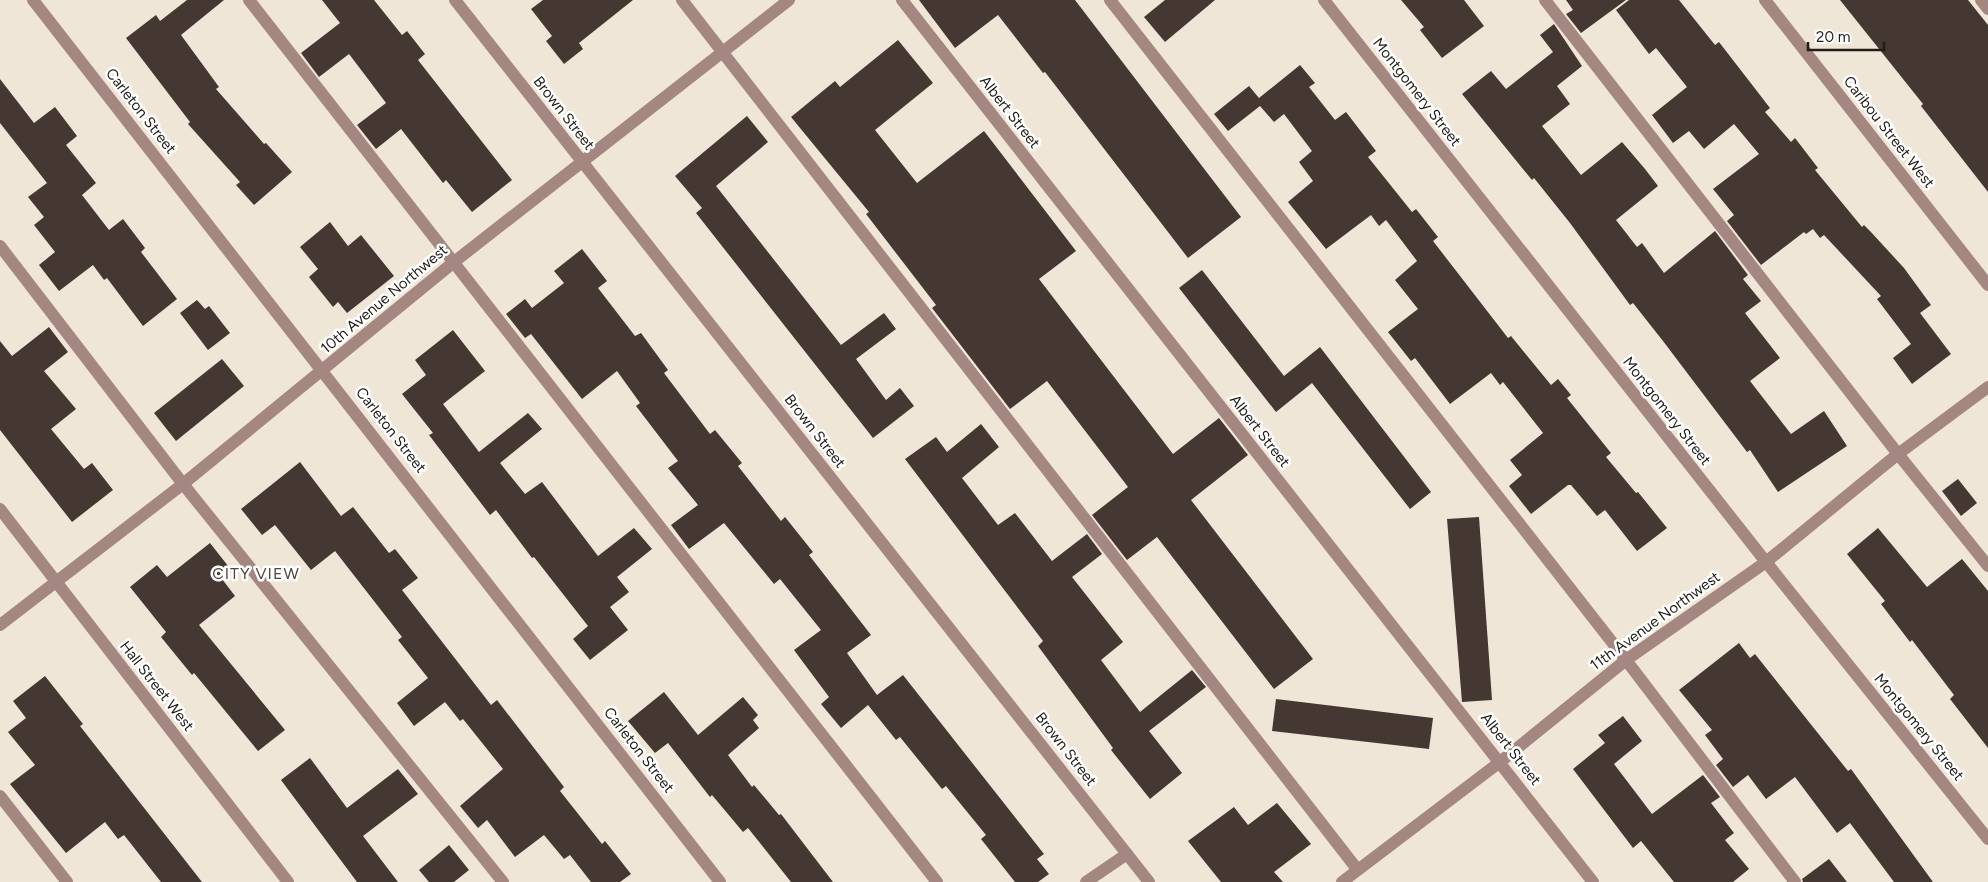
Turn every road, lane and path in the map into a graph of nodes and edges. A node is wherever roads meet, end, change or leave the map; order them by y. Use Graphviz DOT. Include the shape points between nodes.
graph roads {
  1 [pos="33,0"];
  2 [pos="250,0"];
  3 [pos="455,0"];
  4 [pos="682,0"];
  5 [pos="789,0"];
  6 [pos="902,0"];
  7 [pos="1110,0"];
  8 [pos="1324,0"];
  9 [pos="1545,0"];
  10 [pos="1765,0"];
  11 [pos="1981,0"];
  12 [pos="1988,8"];
  13 [pos="723,52"];
  14 [pos="583,163"];
  15 [pos="0,246"];
  16 [pos="454,262"];
  17 [pos="1988,285"];
  18 [pos="324,370"];
  19 [pos="1988,387"];
  20 [pos="1898,454"];
  21 [pos="183,484"];
  22 [pos="0,509"];
  23 [pos="1766,562"];
  24 [pos="1988,566"];
  25 [pos="56,581"];
  26 [pos="0,625"];
  27 [pos="1626,660"];
  28 [pos="1500,762"];
  29 [pos="0,796"];
  30 [pos="1988,839"];
  31 [pos="1127,854"];
  32 [pos="1358,869"];
  33 [pos="66,882"];
  34 [pos="288,882"];
  35 [pos="503,882"];
  36 [pos="720,882"];
  37 [pos="937,882"];
  38 [pos="1086,882"];
  39 [pos="1149,882"];
  40 [pos="1342,882"];
  41 [pos="1593,882"];
  42 [pos="1795,882"];
  1 -- 18 [label="street, Carleton Street"];
  2 -- 16 [label="street"];
  3 -- 14 [label="street, Brown Street"];
  4 -- 13 [label="street"];
  5 -- 13 [label="street, 10th Avenue Northwest"];
  6 -- 28 [label="street, Albert Street"];
  7 -- 27 [label="street"];
  8 -- 23 [label="street, Montgomery Street"];
  9 -- 20 [label="street"];
  10 -- 17 [label="street, Caribou Street West"];
  11 -- 12 [label="street"];
  13 -- 14 [label="street, 10th Avenue Northwest"];
  13 -- 32 [label="street"];
  14 -- 16 [label="street, 10th Avenue Northwest"];
  14 -- 31 [label="street, Brown Street"];
  15 -- 21 [label="street"];
  16 -- 18 [label="street, 10th Avenue Northwest"];
  16 -- 37 [label="street"];
  18 -- 21 [label="street, 10th Avenue Northwest"];
  18 -- 36 [label="street, Carleton Street"];
  19 -- 20 [label="street, 11th Avenue Northwest"];
  20 -- 23 [label="street, 11th Avenue Northwest"];
  20 -- 24 [label="street"];
  21 -- 25 [label="street, 10th Avenue Northwest"];
  21 -- 35 [label="street"];
  22 -- 25 [label="street, Hall Street West"];
  23 -- 27 [label="street, 11th Avenue Northwest"];
  23 -- 30 [label="street, Montgomery Street"];
  25 -- 26 [label="street, 10th Avenue Northwest"];
  25 -- 34 [label="street, Hall Street West"];
  27 -- 28 [label="street, 11th Avenue Northwest"];
  27 -- 42 [label="street"];
  28 -- 32 [label="street, 11th Avenue Northwest"];
  28 -- 41 [label="street, Albert Street"];
  29 -- 33 [label="street"];
  31 -- 38 [label="street"];
  31 -- 39 [label="street, Brown Street"];
  32 -- 40 [label="street, 11th Avenue Northwest"];
}
